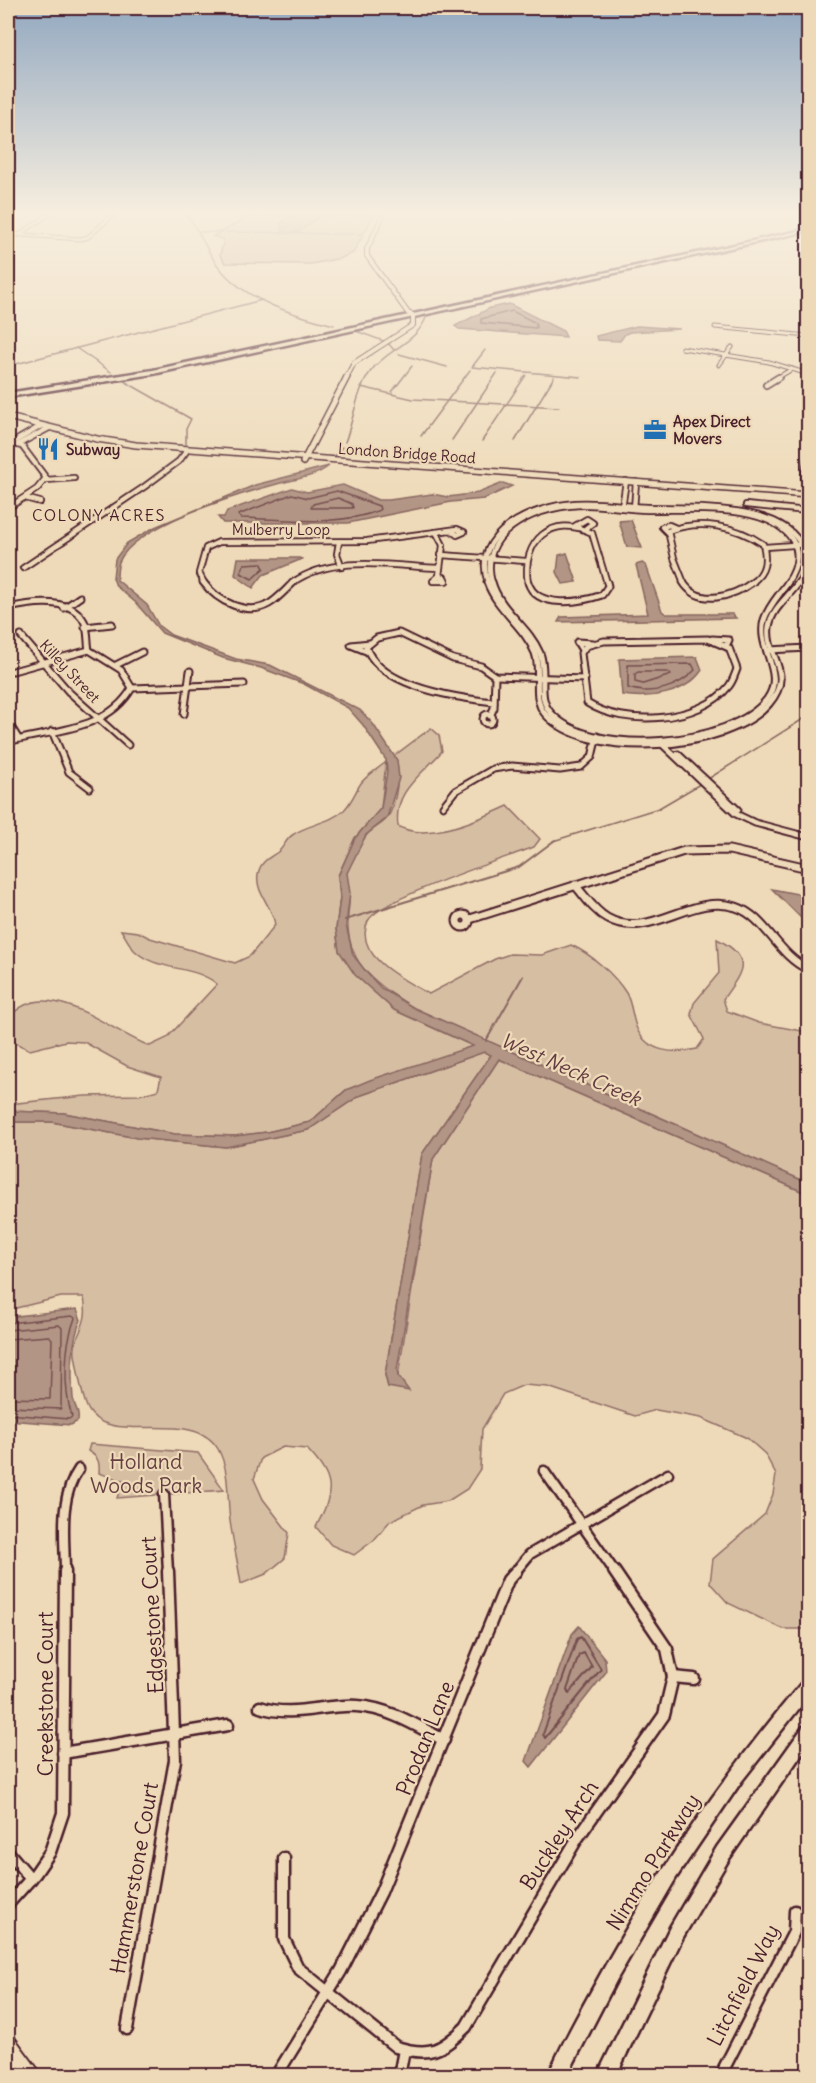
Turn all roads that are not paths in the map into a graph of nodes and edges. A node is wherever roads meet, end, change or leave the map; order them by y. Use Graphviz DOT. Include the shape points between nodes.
graph roads {
  1 [pos="418,312"];
  2 [pos="410,314"];
  3 [pos="413,325"];
  4 [pos="358,327"];
  5 [pos="715,327"];
  6 [pos="808,336"];
  7 [pos="732,347"];
  8 [pos="682,348"];
  9 [pos="726,356"];
  10 [pos="719,365"];
  11 [pos="792,369"];
  12 [pos="808,374"];
  13 [pos="765,385"];
  14 [pos="8,393"];
  15 [pos="8,419"];
  16 [pos="43,428"];
  17 [pos="9,443"];
  18 [pos="19,444"];
  19 [pos="187,451"];
  20 [pos="808,457"];
  21 [pos="304,460"];
  22 [pos="804,477"];
  23 [pos="74,478"];
  24 [pos="46,480"];
  25 [pos="625,483"];
  26 [pos="636,484"];
  27 [pos="808,497"];
  28 [pos="25,498"];
  29 [pos="40,502"];
  30 [pos="746,505"];
  31 [pos="622,507"];
  32 [pos="8,508"];
  33 [pos="634,508"];
  34 [pos="808,515"];
  35 [pos="575,526"];
  36 [pos="586,528"];
  37 [pos="452,531"];
  38 [pos="436,532"];
  39 [pos="339,542"];
  40 [pos="803,544"];
  41 [pos="765,547"];
  42 [pos="441,554"];
  43 [pos="488,558"];
  44 [pos="526,560"];
  45 [pos="342,567"];
  46 [pos="23,568"];
  47 [pos="439,568"];
  48 [pos="439,576"];
  49 [pos="80,597"];
  50 [pos="8,608"];
  51 [pos="64,608"];
  52 [pos="112,624"];
  53 [pos="86,627"];
  54 [pos="21,636"];
  55 [pos="370,643"];
  56 [pos="593,643"];
  57 [pos="808,648"];
  58 [pos="89,650"];
  59 [pos="582,650"];
  60 [pos="771,650"];
  61 [pos="366,651"];
  62 [pos="142,652"];
  63 [pos="45,662"];
  64 [pos="116,665"];
  65 [pos="13,671"];
  66 [pos="190,671"];
  67 [pos="495,676"];
  68 [pos="542,678"];
  69 [pos="585,679"];
  70 [pos="244,684"];
  71 [pos="187,687"];
  72 [pos="132,688"];
  73 [pos="494,702"];
  74 [pos="184,714"];
  75 [pos="490,716"];
  76 [pos="100,719"];
  77 [pos="8,722"];
  78 [pos="52,731"];
  79 [pos="597,737"];
  80 [pos="18,738"];
  81 [pos="8,742"];
  82 [pos="665,744"];
  83 [pos="128,745"];
  84 [pos="90,788"];
  85 [pos="8,789"];
  86 [pos="442,806"];
  87 [pos="8,809"];
  88 [pos="808,835"];
  89 [pos="808,868"];
  90 [pos="576,885"];
  91 [pos="470,918"];
  92 [pos="808,969"];
  93 [pos="79,1469"];
  94 [pos="544,1471"];
  95 [pos="668,1474"];
  96 [pos="164,1494"];
  97 [pos="582,1523"];
  98 [pos="673,1677"];
  99 [pos="694,1679"];
  100 [pos="808,1686"];
  101 [pos="260,1707"];
  102 [pos="228,1725"];
  103 [pos="808,1732"];
  104 [pos="177,1734"];
  105 [pos="444,1740"];
  106 [pos="63,1753"];
  107 [pos="8,1852"];
  108 [pos="284,1858"];
  109 [pos="31,1879"];
  110 [pos="8,1904"];
  111 [pos="795,1911"];
  112 [pos="328,1992"];
  113 [pos="127,2029"];
  114 [pos="8,2041"];
  115 [pos="404,2050"];
  116 [pos="34,2076"];
  117 [pos="276,2076"];
  118 [pos="399,2076"];
  119 [pos="557,2076"];
  120 [pos="606,2076"];
  121 [pos="720,2076"];
  1 -- 2 [label="main road"];
  2 -- 3 [label="street"];
  2 -- 4 [label="main road"];
  2 -- 14 [label="main road" via="117,375"];
  3 -- 4 [label="main road" via="402,320"];
  3 -- 21 [label="street" via="354,363"];
  4 -- 14 [label="main road" via="136,376"];
  5 -- 6 [label="street"];
  7 -- 9 [label="street"];
  8 -- 9 [label="street"];
  9 -- 10 [label="street"];
  9 -- 11 [label="street"];
  11 -- 12 [label="street"];
  11 -- 13 [label="street"];
  15 -- 16 [label="main road, London Bridge Road"];
  16 -- 17 [label="street"];
  16 -- 18 [label="street"];
  16 -- 19 [label="main road, London Bridge Road" via="123,444"];
  17 -- 18 [label="street"];
  18 -- 24 [label="street"];
  19 -- 21 [label="main road, London Bridge Road"];
  19 -- 46 [label="street" via="144,487"];
  20 -- 22 [label="street"];
  21 -- 25 [label="main road, London Bridge Road"];
  23 -- 24 [label="street"];
  24 -- 28 [label="street"];
  25 -- 26 [label="main road, London Bridge Road"];
  25 -- 31 [label="street"];
  26 -- 27 [label="main road, London Bridge Road"];
  26 -- 33 [label="street"];
  28 -- 29 [label="street"];
  28 -- 32 [label="street"];
  30 -- 34 [label="street"];
  31 -- 33 [label="street"];
  31 -- 43 [label="street" via="576,503 539,510 501,531 491,543"];
  33 -- 40 [label="street" via="748,515 781,529"];
  35 -- 36 [label="street"];
  35 -- 36 [label="street" via="587,519 592,523"];
  35 -- 44 [label="street" via="541,534"];
  36 -- 44 [label="street" via="593,534 608,586 602,595 556,600 540,596 528,585"];
  37 -- 38 [label="street, Mulberry Loop"];
  38 -- 39 [label="street, Mulberry Loop"];
  38 -- 42 [label="street" via="443,545"];
  39 -- 45 [label="street" via="337,554"];
  39 -- 45 [label="street, Mulberry Loop" via="219,542 206,548 200,576 207,586 236,606 252,609 268,605 299,578"];
  40 -- 41 [label="street"];
  40 -- 60 [label="street" via="804,575 775,611 770,623"];
  41 -- 41 [label="street" via="762,572 743,591 729,596 702,595 685,584 668,533 676,528 732,528 753,536"];
  42 -- 43 [label="street"];
  42 -- 47 [label="street"];
  43 -- 44 [label="street"];
  43 -- 68 [label="street" via="489,589 499,607 530,642"];
  45 -- 47 [label="street, Mulberry Loop"];
  47 -- 48 [label="street"];
  49 -- 51 [label="street"];
  50 -- 51 [label="street" via="38,604"];
  51 -- 53 [label="street" via="79,616"];
  52 -- 53 [label="street"];
  53 -- 58 [label="street"];
  54 -- 63 [label="street, Killey Street"];
  55 -- 61 [label="street"];
  55 -- 61 [label="street" via="351,645"];
  55 -- 67 [label="street" via="389,635 412,636"];
  56 -- 59 [label="street"];
  56 -- 59 [label="street" via="577,642"];
  56 -- 69 [label="street" via="710,639 731,651 737,669 735,681 728,691 706,704 659,718 593,709 585,700"];
  57 -- 60 [label="street"];
  58 -- 63 [label="street"];
  58 -- 64 [label="street"];
  59 -- 69 [label="street"];
  60 -- 82 [label="street" via="779,664 781,680 766,707 733,726"];
  61 -- 73 [label="street" via="382,669 413,685 459,698"];
  62 -- 64 [label="street"];
  63 -- 65 [label="street"];
  63 -- 76 [label="street, Killey Street" via="69,692"];
  64 -- 72 [label="street" via="128,676"];
  66 -- 71 [label="street"];
  67 -- 68 [label="street"];
  67 -- 73 [label="street"];
  68 -- 69 [label="street"];
  68 -- 79 [label="street" via="537,700 546,716 566,729"];
  70 -- 71 [label="street"];
  71 -- 72 [label="street"];
  71 -- 74 [label="street"];
  72 -- 76 [label="street" via="120,708"];
  73 -- 75 [label="street"];
  76 -- 78 [label="street"];
  76 -- 83 [label="street, Killey Street"];
  77 -- 80 [label="street"];
  78 -- 80 [label="street"];
  78 -- 84 [label="street" via="69,772"];
  79 -- 82 [label="street"];
  79 -- 86 [label="street" via="591,758 581,767 496,768 454,791"];
  80 -- 81 [label="street"];
  82 -- 88 [label="street" via="736,814 755,823"];
  85 -- 87 [label="street"];
  89 -- 90 [label="street" via="749,853 696,850"];
  90 -- 91 [label="street"];
  90 -- 92 [label="street" via="604,916 627,925 645,924 706,904 733,906 752,917 786,958"];
  93 -- 106 [label="street, Creekstone Court" via="65,1500"];
  94 -- 97 [label="street, Buckley Arch"];
  95 -- 97 [label="street, Prodan Lane"];
  96 -- 104 [label="street, Edgestone Court"];
  97 -- 98 [label="street, Buckley Arch" via="657,1632 667,1649"];
  97 -- 105 [label="street, Prodan Lane" via="530,1554 508,1580"];
  98 -- 99 [label="street"];
  98 -- 115 [label="street, Buckley Arch" via="670,1700 657,1728 577,1839 466,2026 445,2047 429,2052"];
  100 -- 119 [label="main road, Nimmo Parkway" via="708,1814 667,1877 589,2010"];
  101 -- 105 [label="street" via="283,1714 348,1706 374,1708"];
  102 -- 104 [label="street"];
  103 -- 120 [label="main road" via="717,1863 676,1933"];
  104 -- 106 [label="street"];
  104 -- 113 [label="street, Hammerstone Court"];
  105 -- 112 [label="street, Prodan Lane" via="395,1862"];
  106 -- 109 [label="street, Creekstone Court" via="60,1830 48,1858"];
  107 -- 109 [label="street"];
  108 -- 112 [label="street" via="283,1929 288,1951 298,1968"];
  109 -- 110 [label="street, Creekstone Court"];
  111 -- 121 [label="street, Litchfield Way" via="794,1932"];
  112 -- 115 [label="street"];
  112 -- 117 [label="street, Prodan Lane"];
  114 -- 116 [label="main road"];
  115 -- 118 [label="street"];
}
